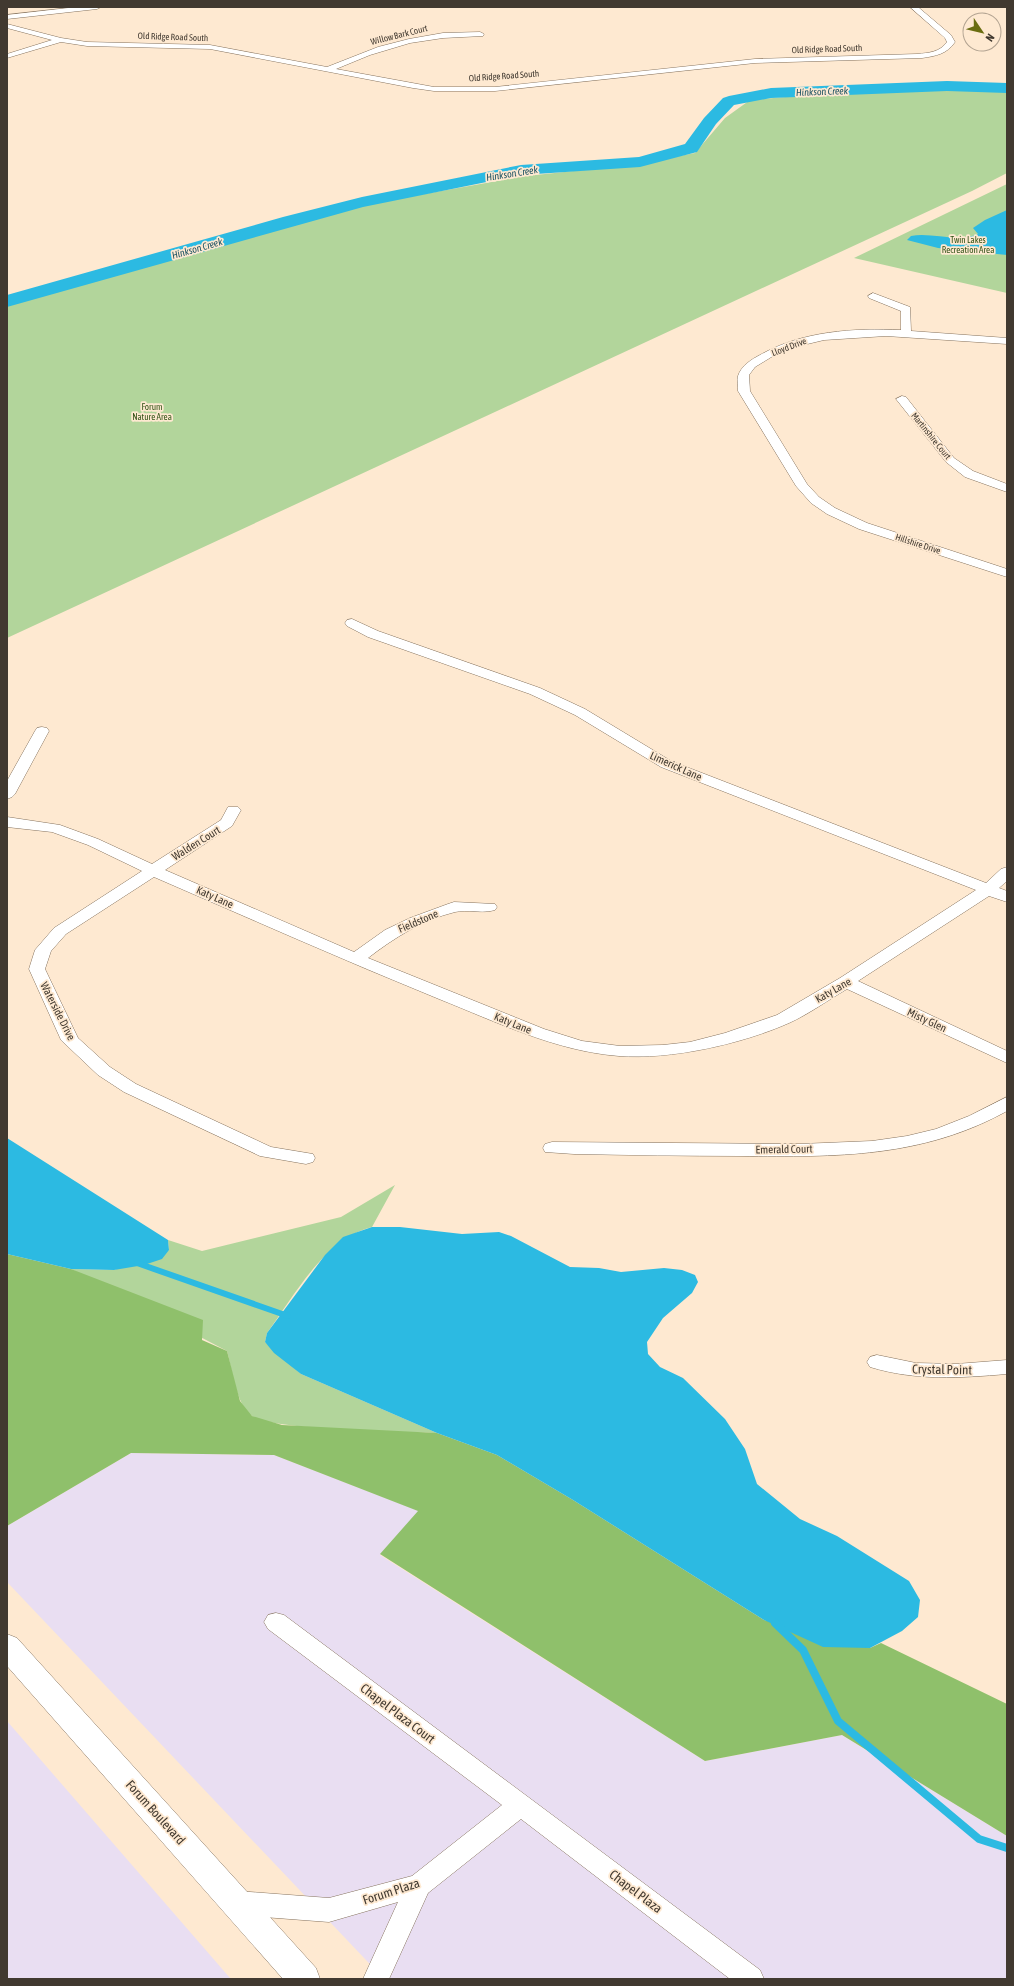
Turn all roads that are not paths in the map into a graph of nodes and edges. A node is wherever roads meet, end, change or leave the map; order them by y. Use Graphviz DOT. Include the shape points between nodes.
graph roads {
  1 [pos="97,7"];
  2 [pos="914,7"];
  3 [pos="7,17"];
  4 [pos="7,26"];
  5 [pos="480,34"];
  6 [pos="61,40"];
  7 [pos="7,56"];
  8 [pos="327,70"];
  9 [pos="873,296"];
  10 [pos="906,335"];
  11 [pos="1007,341"];
  12 [pos="902,399"];
  13 [pos="1007,488"];
  14 [pos="831,511"];
  15 [pos="1007,573"];
  16 [pos="352,623"];
  17 [pos="42,731"];
  18 [pos="7,794"];
  19 [pos="233,810"];
  20 [pos="7,822"];
  21 [pos="152,870"];
  22 [pos="1007,872"];
  23 [pos="989,889"];
  24 [pos="1007,896"];
  25 [pos="489,907"];
  26 [pos="356,959"];
  27 [pos="846,982"];
  28 [pos="1007,1058"];
  29 [pos="1007,1103"];
  30 [pos="552,1148"];
  31 [pos="306,1158"];
  32 [pos="877,1362"];
  33 [pos="1007,1367"];
  34 [pos="276,1622"];
  35 [pos="7,1646"];
  36 [pos="520,1805"];
  37 [pos="419,1885"];
  38 [pos="237,1903"];
  39 [pos="304,1979"];
  40 [pos="376,1979"];
  41 [pos="751,1979"];
  1 -- 3 [label="street"];
  2 -- 8 [label="street, Old Ridge Road South" via="948,37 951,42 948,48 918,56 755,61 495,89 434,89"];
  4 -- 6 [label="street, Old Ridge Road South"];
  5 -- 8 [label="street, Willow Bark Court" via="437,36 404,42"];
  6 -- 7 [label="street"];
  6 -- 8 [label="street, Old Ridge Road South" via="104,45 210,47"];
  9 -- 10 [label="street" via="906,309"];
  10 -- 11 [label="street, Lloyd Drive"];
  10 -- 14 [label="street, Lloyd Drive" via="858,333 808,339 777,350 752,364 744,376 744,391 802,486 815,500"];
  12 -- 13 [label="street, Martinshire Court" via="950,460 970,474"];
  14 -- 15 [label="street, Hillshire Drive" via="863,526"];
  16 -- 23 [label="street, Limerick Lane" via="373,634 534,691 580,712 666,764"];
  17 -- 18 [label="street"];
  19 -- 21 [label="street, Walden Court" via="227,823"];
  20 -- 21 [label="street, Katy Lane" via="55,828 93,842"];
  21 -- 26 [label="street, Katy Lane"];
  21 -- 31 [label="street, Waterside Drive" via="60,931 43,950 37,969 70,1040 104,1071 130,1088 267,1152"];
  22 -- 23 [label="street, Katy Lane"];
  23 -- 24 [label="street, Limerick Lane"];
  23 -- 27 [label="street, Katy Lane"];
  25 -- 26 [label="street, Fieldstone" via="454,907 416,921 390,933"];
  26 -- 27 [label="street, Katy Lane" via="538,1033 580,1046 620,1051 690,1047 731,1037 783,1019"];
  27 -- 28 [label="street, Misty Glen"];
  29 -- 30 [label="street, Emerald Court" via="961,1128 901,1144 779,1150"];
  32 -- 33 [label="street, Crystal Point" via="916,1370 956,1371"];
  34 -- 36 [label="street, Chapel Plaza Court"];
  35 -- 38 [label="street, Forum Boulevard"];
  36 -- 37 [label="street, Forum Plaza"];
  36 -- 41 [label="street, Chapel Plaza"];
  37 -- 38 [label="street, Forum Plaza" via="328,1910"];
  37 -- 40 [label="street"];
  38 -- 39 [label="street, Forum Boulevard"];
}
